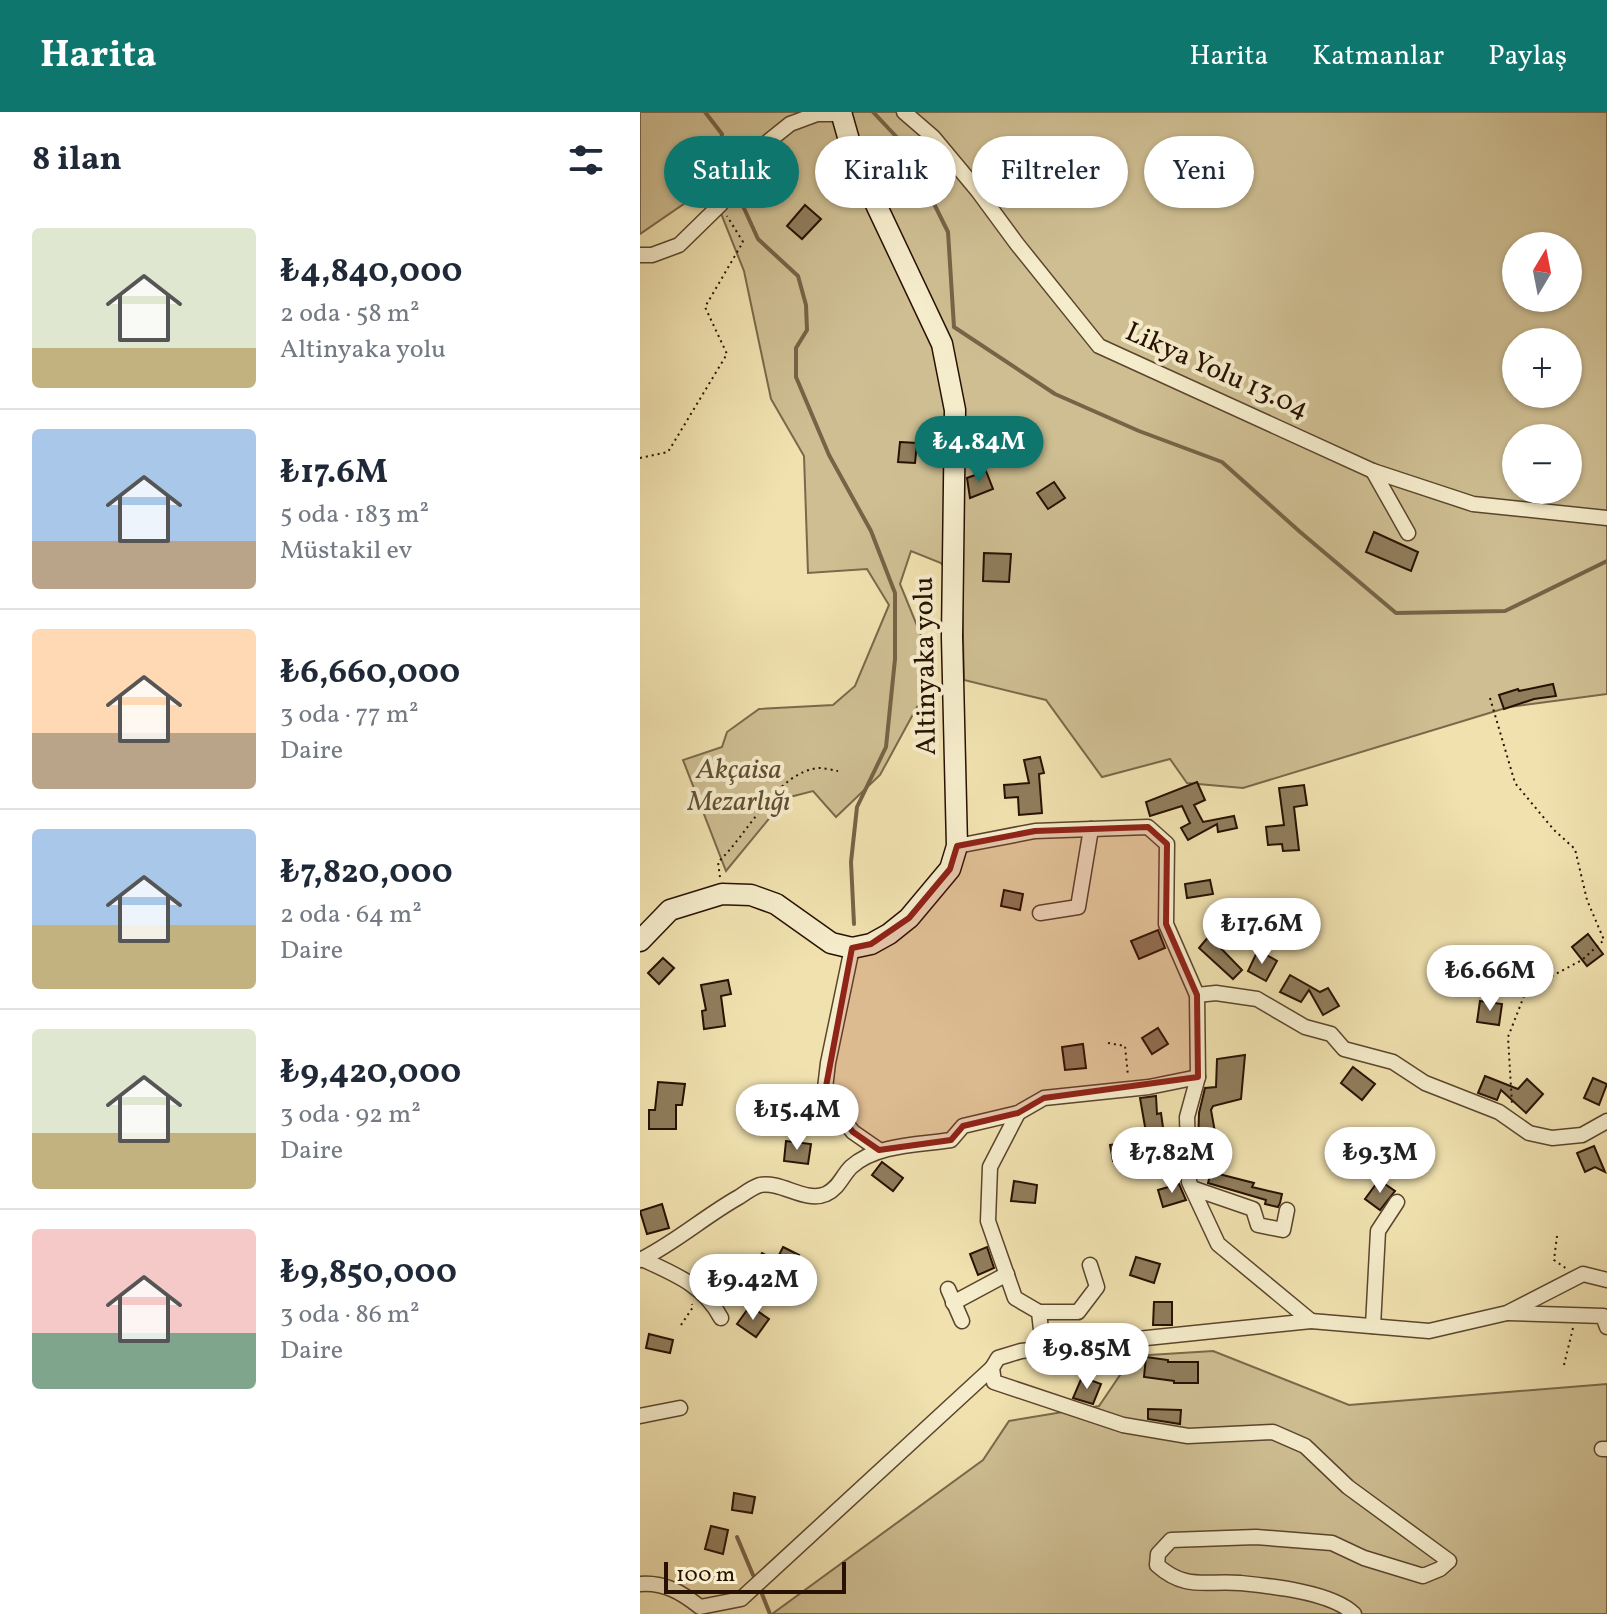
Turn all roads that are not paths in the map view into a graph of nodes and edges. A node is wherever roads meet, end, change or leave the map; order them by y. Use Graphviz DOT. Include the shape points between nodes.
graph roads {
  1 [pos="904,112"];
  2 [pos="842,113"];
  3 [pos="640,255"];
  4 [pos="1373,471"];
  5 [pos="1607,518"];
  6 [pos="1408,533"];
  7 [pos="1091,829"];
  8 [pos="957,846"];
  9 [pos="1040,913"];
  10 [pos="640,941"];
  11 [pos="852,948"];
  12 [pos="1197,995"];
  13 [pos="1198,1077"];
  14 [pos="1018,1113"];
  15 [pos="1607,1121"];
  16 [pos="879,1150"];
  17 [pos="1192,1188"];
  18 [pos="1397,1202"];
  19 [pos="1287,1210"];
  20 [pos="641,1260"];
  21 [pos="1090,1265"];
  22 [pos="1007,1274"];
  23 [pos="1607,1280"];
  24 [pos="1039,1312"];
  25 [pos="1507,1313"];
  26 [pos="721,1318"];
  27 [pos="962,1321"];
  28 [pos="1311,1321"];
  29 [pos="1373,1326"];
  30 [pos="1607,1327"];
  31 [pos="1043,1348"];
  32 [pos="992,1368"];
  33 [pos="680,1408"];
  34 [pos="640,1416"];
  35 [pos="640,1584"];
  36 [pos="1352,1612"];
  1 -- 4 [label="street, Likya Yolu 13.04" via="933,137 978,191 1099,346"];
  2 -- 3 [label="street" via="817,114 790,124 750,156 720,205 679,245"];
  2 -- 8 [label="main road, Altinyaka yolu" via="854,158 942,344 955,410 952,637"];
  4 -- 5 [label="street, Likya Yolu 13.04" via="1473,504"];
  4 -- 6 [label="street"];
  7 -- 8 [label="street" via="1035,831"];
  7 -- 9 [label="street" via="1078,907"];
  7 -- 12 [label="street" via="1148,827 1167,844 1166,924"];
  8 -- 11 [label="main road, Altinyaka yolu" via="950,869 909,918 871,944"];
  10 -- 11 [label="main road" via="670,910 722,894 751,895 776,904 831,943"];
  11 -- 16 [label="street" via="824,1097 853,1132"];
  12 -- 13 [label="street"];
  12 -- 15 [label="street" via="1257,999 1305,1027 1331,1034 1344,1049 1393,1062 1425,1083 1499,1112 1529,1133 1552,1138 1582,1135"];
  13 -- 14 [label="street" via="1044,1098"];
  13 -- 17 [label="street" via="1187,1117"];
  14 -- 16 [label="street" via="963,1126 951,1140"];
  14 -- 22 [label="street" via="990,1167 988,1221"];
  16 -- 20 [label="street" via="851,1166 824,1195 758,1185"];
  17 -- 19 [label="street" via="1253,1209 1258,1225 1283,1230"];
  17 -- 28 [label="street" via="1218,1244"];
  18 -- 29 [label="street" via="1378,1231"];
  20 -- 26 [label="street" via="693,1283"];
  21 -- 24 [label="street" via="1097,1287 1078,1312"];
  22 -- 24 [label="street" via="1015,1298"];
  22 -- 27 [label="street" via="950,1296"];
  23 -- 25 [label="street" via="1583,1274"];
  24 -- 31 [label="street"];
  25 -- 29 [label="street" via="1429,1331"];
  25 -- 30 [label="street" via="1603,1316"];
  28 -- 29 [label="street"];
  28 -- 31 [label="street"];
  31 -- 32 [label="street" via="998,1358"];
  32 -- 35 [label="street" via="741,1599 700,1607 683,1593 656,1583"];
  32 -- 36 [label="street" via="994,1382 1123,1425 1188,1436 1273,1432 1305,1446 1348,1487 1449,1561 1423,1576 1332,1543 1256,1537 1171,1540 1158,1554 1157,1565 1170,1577 1189,1583 1239,1583 1316,1595"];
  33 -- 34 [label="street"];
}
